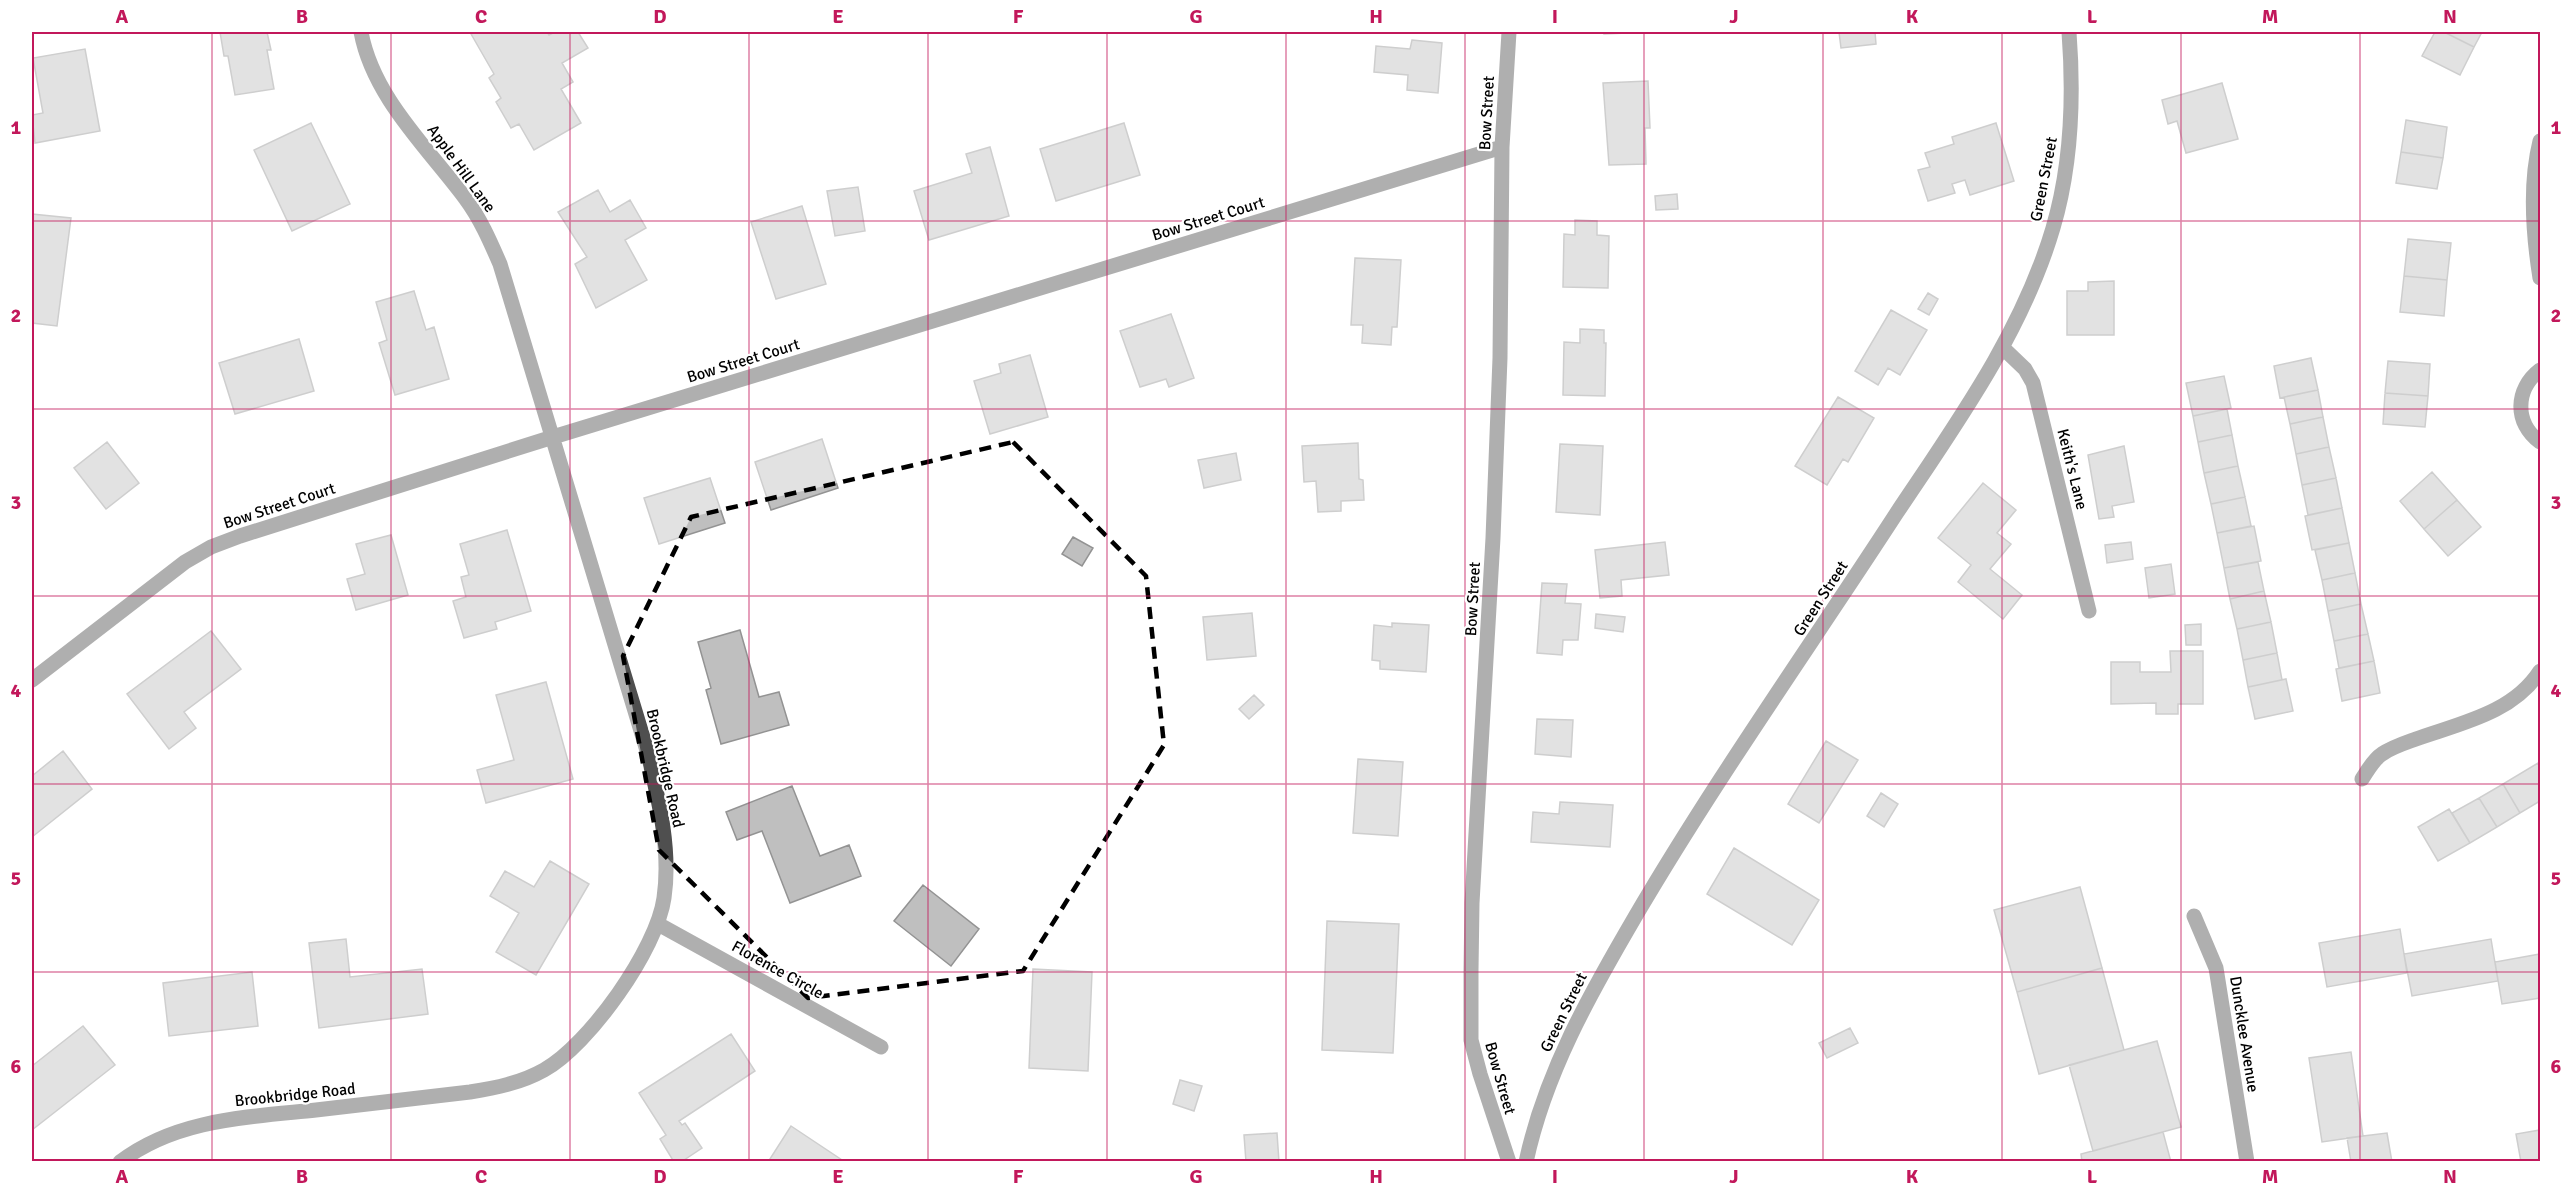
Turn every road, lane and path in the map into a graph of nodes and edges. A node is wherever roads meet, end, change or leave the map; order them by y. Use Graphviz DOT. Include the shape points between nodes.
graph roads {
  1 [pos="361,32"];
  2 [pos="1509,32"];
  3 [pos="2069,32"];
  4 [pos="2541,141"];
  5 [pos="1502,147"];
  6 [pos="2541,278"];
  7 [pos="2002,348"];
  8 [pos="2541,370"];
  9 [pos="553,437"];
  10 [pos="2541,442"];
  11 [pos="2089,611"];
  12 [pos="2541,671"];
  13 [pos="32,680"];
  14 [pos="2362,779"];
  15 [pos="2194,916"];
  16 [pos="658,924"];
  17 [pos="881,1047"];
  18 [pos="120,1161"];
  19 [pos="1509,1161"];
  20 [pos="1526,1161"];
  21 [pos="2247,1161"];
  1 -- 9 [label="street, Apple Hill Lane" via="384,92 466,200 491,243"];
  2 -- 5 [label="street, Bow Street"];
  3 -- 7 [label="street, Green Street" via="2070,130 2059,205 2040,265"];
  4 -- 6 [label="street" via="2534,193"];
  5 -- 9 [label="street, Bow Street Court"];
  5 -- 19 [label="street, Bow Street" via="1500,358 1472,903 1471,1028 1480,1074"];
  7 -- 11 [label="street, Keith's Lane" via="2025,369 2033,383"];
  7 -- 20 [label="street, Green Street" via="1664,868 1599,978 1550,1080"];
  8 -- 10 [label="street" via="2528,381 2520,405 2523,422"];
  9 -- 13 [label="street, Bow Street Court" via="211,547 185,562"];
  9 -- 16 [label="street, Brookbridge Road" via="658,797 666,862 664,901"];
  12 -- 14 [label="street" via="2510,703 2381,754"];
  15 -- 21 [label="street, Duncklee Avenue" via="2216,968"];
  16 -- 17 [label="street, Florence Circle"];
  16 -- 18 [label="street, Brookbridge Road" via="619,991 582,1039 560,1060 523,1080 470,1092 209,1122 166,1136"];
}
